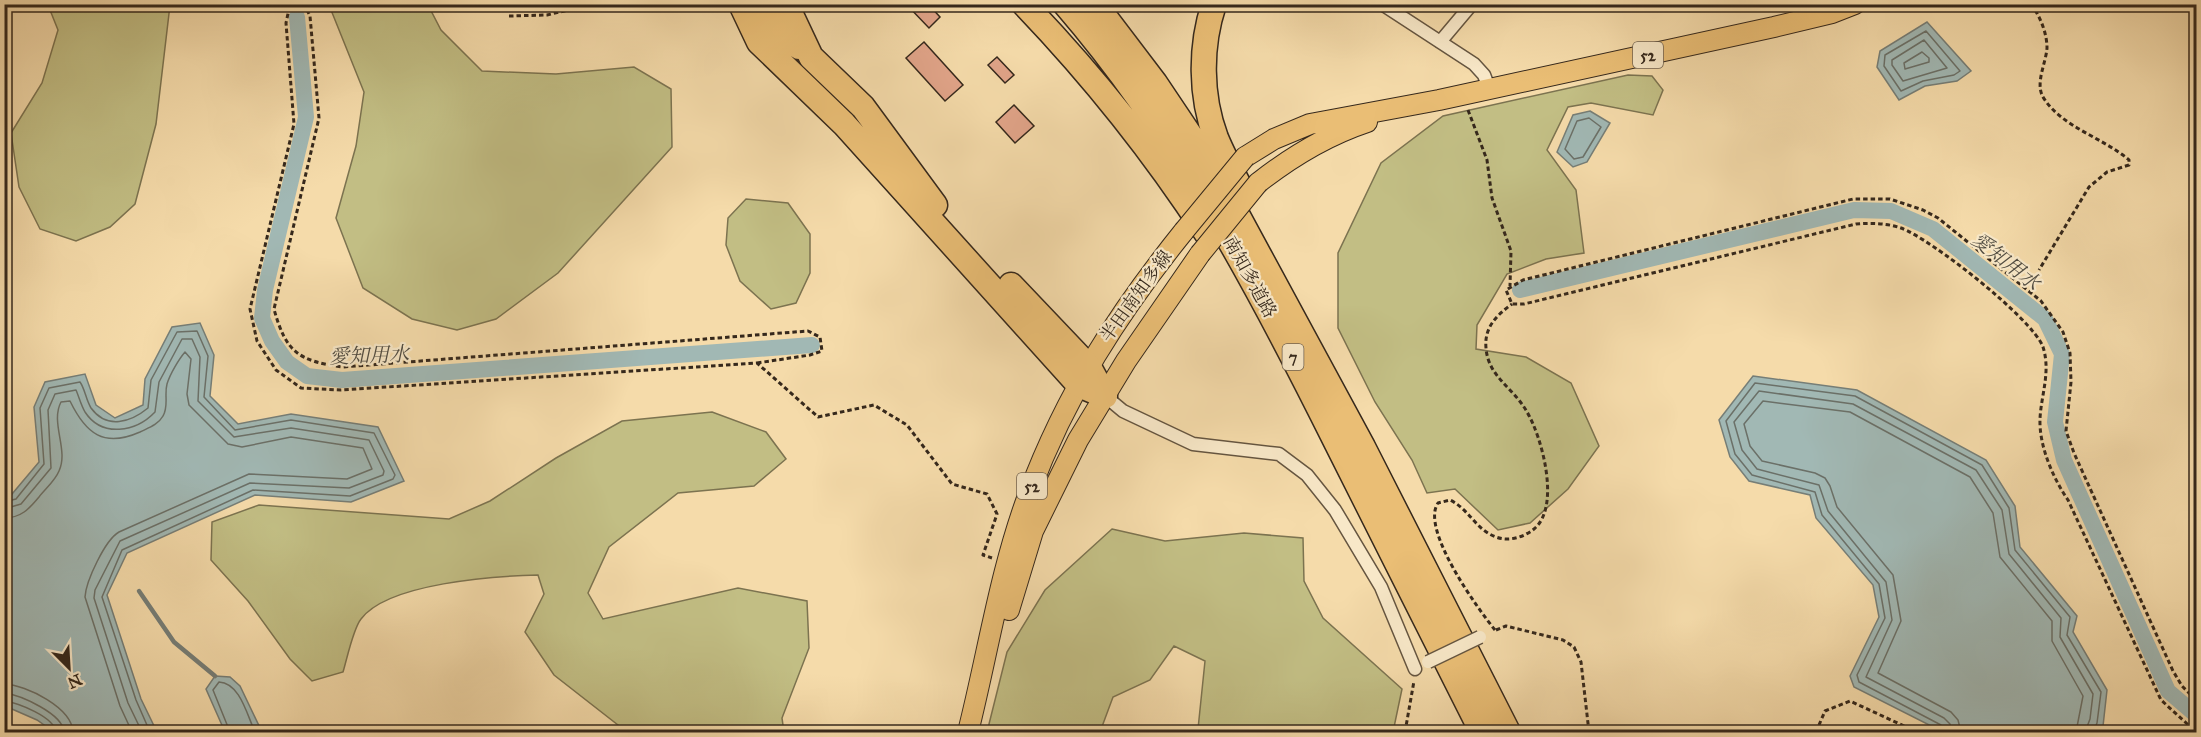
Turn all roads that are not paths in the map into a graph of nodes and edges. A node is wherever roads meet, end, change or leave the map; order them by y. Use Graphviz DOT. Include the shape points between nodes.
graph roads {
  1 [pos="727,4"];
  2 [pos="741,4"];
  3 [pos="767,4"];
  4 [pos="786,4"];
  5 [pos="1024,4"];
  6 [pos="1065,4"];
  7 [pos="1095,4"];
  8 [pos="1214,4"];
  9 [pos="1382,4"];
  10 [pos="1472,4"];
  11 [pos="1855,4"];
  12 [pos="1440,42"];
  13 [pos="811,57"];
  14 [pos="791,74"];
  15 [pos="1488,88"];
  16 [pos="1439,100"];
  17 [pos="1258,289"];
  18 [pos="1084,376"];
  19 [pos="1105,396"];
  20 [pos="1363,447"];
  21 [pos="1480,637"];
  22 [pos="990,644"];
  23 [pos="1428,662"];
  24 [pos="1416,669"];
  25 [pos="4,728"];
  26 [pos="10,732"];
  27 [pos="968,732"];
  28 [pos="1482,732"];
  29 [pos="1508,732"];
  1 -- 14 [label="highway" via="750,50"];
  2 -- 14 [label="highway" via="759,42"];
  3 -- 13 [label="highway" via="781,33"];
  4 -- 13 [label="highway"];
  5 -- 17 [label="highway" via="1079,62 1165,170 1237,279"];
  6 -- 17 [label="highway, 南知多道路 / 7" via="1184,164"];
  7 -- 20 [label="highway, 南知多道路 / 7" via="1212,168"];
  8 -- 20 [label="highway" via="1203,46 1215,137 1365,424"];
  9 -- 12 [label="street"];
  10 -- 12 [label="street"];
  11 -- 15 [label="main road, 半田南知多線 / 52" via="1774,27"];
  12 -- 15 [label="street" via="1474,64 1484,75"];
  13 -- 18 [label="highway" via="863,107 938,209"];
  14 -- 18 [label="highway" via="844,124"];
  15 -- 16 [label="main road, 半田南知多線 / 52"];
  16 -- 18 [label="main road, 半田南知多線 / 52, bridge" via="1310,124 1245,157 1148,276 1103,339"];
  16 -- 19 [label="main road, 半田南知多線 / 52, bridge" via="1355,126 1283,163 1258,183 1200,254"];
  17 -- 28 [label="highway, 南知多道路 / 7"];
  18 -- 19 [label="highway"];
  18 -- 22 [label="main road, 半田南知多線 / 52" via="1029,494 1007,564"];
  19 -- 22 [label="main road, 半田南知多線 / 52" via="1078,440 1033,531 1010,609"];
  19 -- 24 [label="street" via="1123,411 1193,444 1279,454 1307,475 1335,510 1381,587"];
  20 -- 29 [label="highway, 南知多道路 / 7"];
  21 -- 23 [label="street, bridge"];
  22 -- 27 [label="main road, 半田南知多線 / 52"];
  25 -- 26 [label="street"];
}
